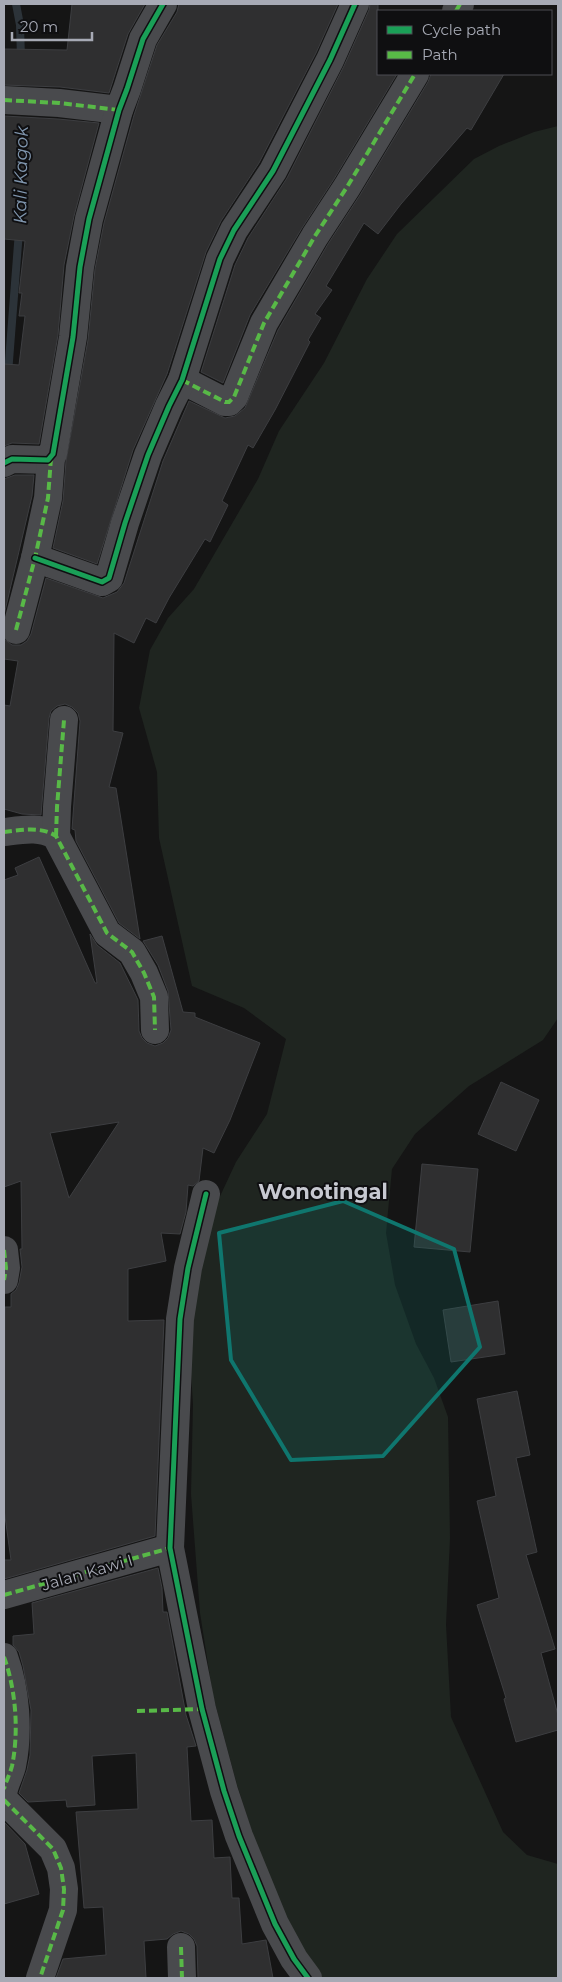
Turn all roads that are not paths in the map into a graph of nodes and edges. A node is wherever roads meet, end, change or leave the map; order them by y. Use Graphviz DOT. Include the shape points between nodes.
graph roads {
  1 [pos="163,4"];
  2 [pos="355,4"];
  3 [pos="414,75"];
  4 [pos="15,100"];
  5 [pos="119,110"];
  6 [pos="182,380"];
  7 [pos="51,458"];
  8 [pos="4,463"];
  9 [pos="35,558"];
  10 [pos="16,630"];
  11 [pos="64,720"];
  12 [pos="4,832"];
  13 [pos="56,836"];
  14 [pos="155,1030"];
  15 [pos="206,1194"];
  16 [pos="4,1250"];
  17 [pos="4,1280"];
  18 [pos="170,1548"];
  19 [pos="4,1595"];
  20 [pos="4,1657"];
  21 [pos="4,1788"];
  22 [pos="4,1800"];
  23 [pos="181,1947"];
  24 [pos="40,1978"];
  25 [pos="182,1978"];
  26 [pos="308,1978"];
  1 -- 5 [label="street" via="143,38"];
  2 -- 6 [label="street" via="273,170 234,230 220,259"];
  3 -- 6 [label="street" via="264,323 234,397 225,402"];
  4 -- 5 [label="street"];
  5 -- 7 [label="street" via="89,219 73,337"];
  6 -- 9 [label="street" via="148,455 109,578 102,582"];
  7 -- 8 [label="street" via="12,459"];
  7 -- 9 [label="street" via="48,498"];
  9 -- 10 [label="street"];
  11 -- 13 [label="street"];
  12 -- 13 [label="street" via="36,830 49,831"];
  13 -- 14 [label="street" via="107,933 132,952 144,973 154,997"];
  15 -- 18 [label="street" via="188,1268 180,1319"];
  16 -- 17 [label="street"];
  18 -- 19 [label="street, Jalan Kawi I"];
  18 -- 26 [label="street" via="202,1709 224,1791 275,1924 294,1960"];
  20 -- 21 [label="street" via="16,1727 12,1767"];
  22 -- 24 [label="street" via="52,1849 61,1868 63,1910"];
  23 -- 25 [label="street"];
}
